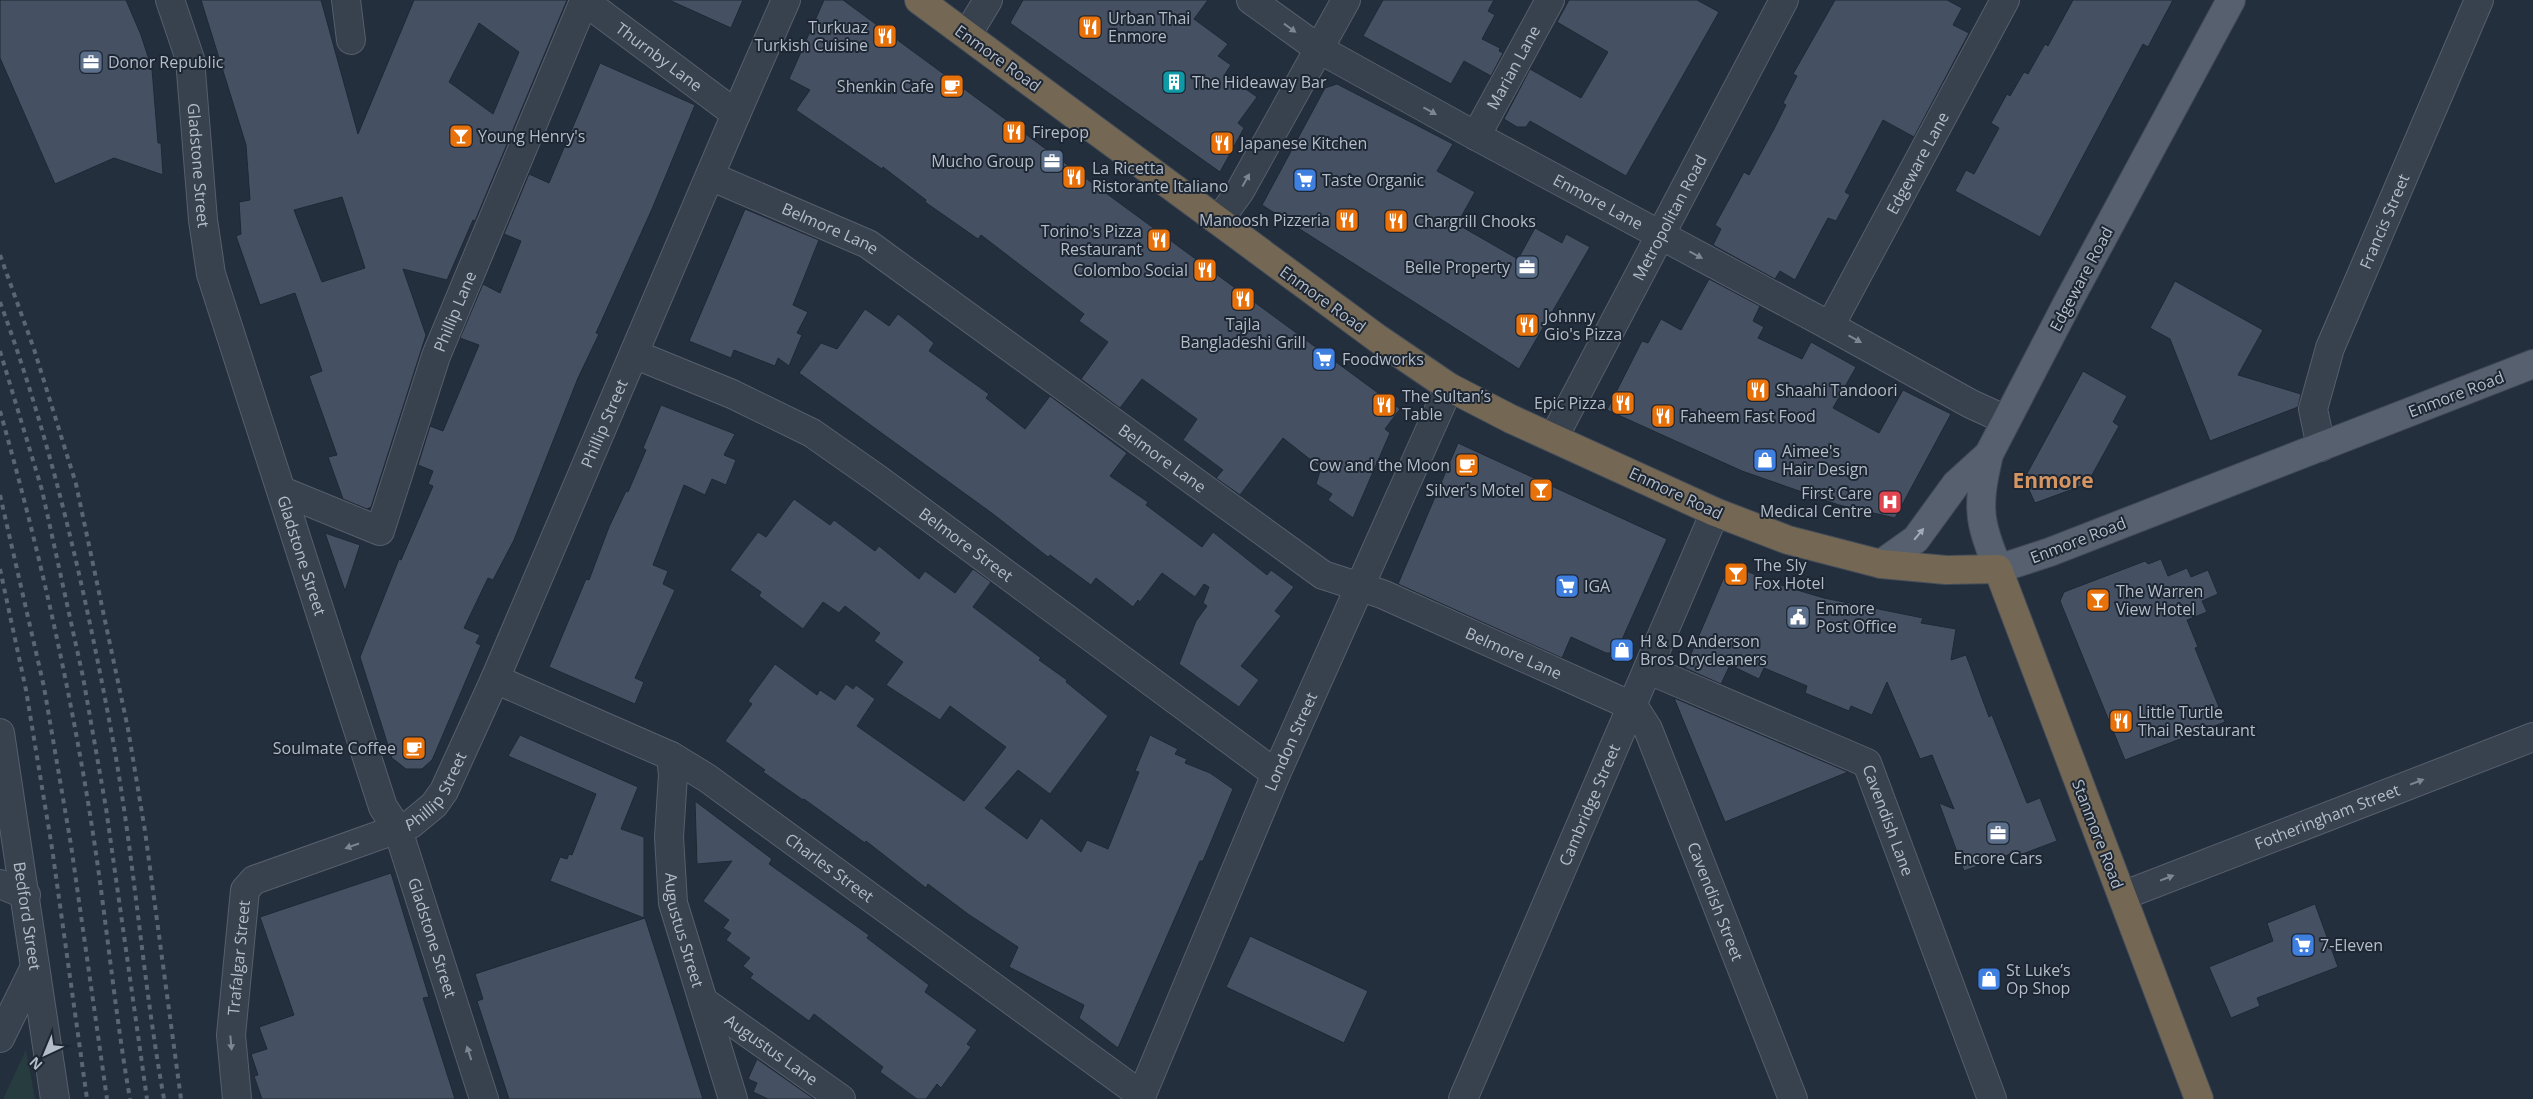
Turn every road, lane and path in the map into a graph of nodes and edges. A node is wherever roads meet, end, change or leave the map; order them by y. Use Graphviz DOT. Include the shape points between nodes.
graph roads {
  1 [pos="170,0"];
  2 [pos="346,0"];
  3 [pos="584,0"];
  4 [pos="786,0"];
  5 [pos="919,0"];
  6 [pos="988,0"];
  7 [pos="1251,0"];
  8 [pos="1346,0"];
  9 [pos="1550,0"];
  10 [pos="1784,0"];
  11 [pos="2005,0"];
  12 [pos="2230,0"];
  13 [pos="2479,0"];
  14 [pos="967,35"];
  15 [pos="351,40"];
  16 [pos="1320,49"];
  17 [pos="736,114"];
  18 [pos="1476,136"];
  19 [pos="710,176"];
  20 [pos="1219,220"];
  21 [pos="1661,236"];
  22 [pos="1830,326"];
  23 [pos="634,354"];
  24 [pos="2533,364"];
  25 [pos="1448,387"];
  26 [pos="2006,420"];
  27 [pos="1554,437"];
  28 [pos="2321,447"];
  29 [pos="1989,454"];
  30 [pos="282,491"];
  31 [pos="1715,512"];
  32 [pos="1881,564"];
  33 [pos="1998,570"];
  34 [pos="1360,588"];
  35 [pos="1649,670"];
  36 [pos="495,679"];
  37 [pos="1634,706"];
  38 [pos="0,733"];
  39 [pos="2533,737"];
  40 [pos="671,756"];
  41 [pos="1276,774"];
  42 [pos="398,830"];
  43 [pos="0,884"];
  44 [pos="26,896"];
  45 [pos="2122,896"];
  46 [pos="36,967"];
  47 [pos="703,1001"];
  48 [pos="0,1038"];
  49 [pos="1140,1097"];
  50 [pos="55,1099"];
  51 [pos="237,1099"];
  52 [pos="484,1099"];
  53 [pos="733,1099"];
  54 [pos="841,1099"];
  55 [pos="1463,1099"];
  56 [pos="1793,1099"];
  57 [pos="1992,1099"];
  58 [pos="2199,1099"];
  1 -- 30 [label="street, Gladstone Street" via="190,59 211,274"];
  2 -- 15 [label="street"];
  3 -- 17 [label="street, Thurnby Lane"];
  3 -- 30 [label="street, Phillip Lane" via="436,356 380,531"];
  4 -- 17 [label="street, Phillip Street"];
  5 -- 14 [label="highway, Enmore Road"];
  6 -- 14 [label="street"];
  7 -- 16 [label="street, Enmore Lane, one-way"];
  8 -- 16 [label="street"];
  9 -- 18 [label="street, Marian Lane"];
  10 -- 21 [label="street, Metropolitan Road"];
  11 -- 22 [label="street, Edgeware Lane"];
  12 -- 26 [label="main road, Edgeware Road"];
  13 -- 28 [label="street, Francis Street" via="2330,348 2313,408"];
  14 -- 20 [label="highway, Enmore Road"];
  16 -- 18 [label="street, Enmore Lane, one-way"];
  20 -- 16 [label="street, one-way" via="1240,190"];
  17 -- 19 [label="street, Phillip Street"];
  18 -- 21 [label="street, Enmore Lane"];
  19 -- 23 [label="street, Phillip Street"];
  19 -- 34 [label="street, Belmore Lane" via="868,244 1323,575"];
  20 -- 25 [label="highway, Enmore Road"];
  21 -- 22 [label="street, Enmore Lane, one-way"];
  21 -- 27 [label="street, Metropolitan Road"];
  22 -- 26 [label="street, Enmore Lane, one-way"];
  23 -- 36 [label="street, Phillip Street"];
  23 -- 41 [label="street, Belmore Street" via="732,394 812,433"];
  24 -- 28 [label="main road, Enmore Road"];
  25 -- 27 [label="highway, Enmore Road"];
  25 -- 34 [label="street, London Street"];
  26 -- 29 [label="main road, Edgeware Road"];
  27 -- 31 [label="highway, Enmore Road"];
  28 -- 33 [label="main road, Enmore Road"];
  32 -- 29 [label="main road, one-way" via="1916,539 1956,484"];
  29 -- 33 [label="main road, Edgeware Road" via="1983,480 1982,517"];
  30 -- 42 [label="street, Gladstone Street" via="383,807"];
  31 -- 32 [label="highway, Enmore Road" via="1788,540"];
  31 -- 35 [label="street, Cambridge Street"];
  32 -- 33 [label="highway, Enmore Road" via="1946,570"];
  33 -- 45 [label="highway, Stanmore Road"];
  34 -- 37 [label="street, Belmore Lane" via="1382,594"];
  34 -- 41 [label="street, London Street"];
  35 -- 37 [label="street, Cambridge Street"];
  35 -- 57 [label="street, Cavendish Lane" via="1867,763"];
  36 -- 40 [label="street, Charles Street"];
  36 -- 42 [label="street, Phillip Street" via="444,791 422,817"];
  37 -- 55 [label="street, Cambridge Street"];
  37 -- 56 [label="street, Cavendish Street" via="1648,729"];
  38 -- 44 [label="street, Bedford Street"];
  45 -- 39 [label="street, Fotheringham Street, one-way"];
  40 -- 47 [label="street, Augustus Street" via="669,837 673,903"];
  40 -- 49 [label="street, Charles Street" via="707,778"];
  41 -- 49 [label="street, London Street"];
  42 -- 51 [label="street, Trafalgar Street, one-way" via="254,880 245,890 231,1035"];
  52 -- 42 [label="street, Gladstone Street, one-way"];
  43 -- 44 [label="street"];
  44 -- 46 [label="street, Bedford Street"];
  45 -- 58 [label="highway, Stanmore Road"];
  46 -- 48 [label="street"];
  46 -- 50 [label="street, Bedford Street"];
  47 -- 53 [label="street, Augustus Street"];
  47 -- 54 [label="street, Augustus Lane"];
}
